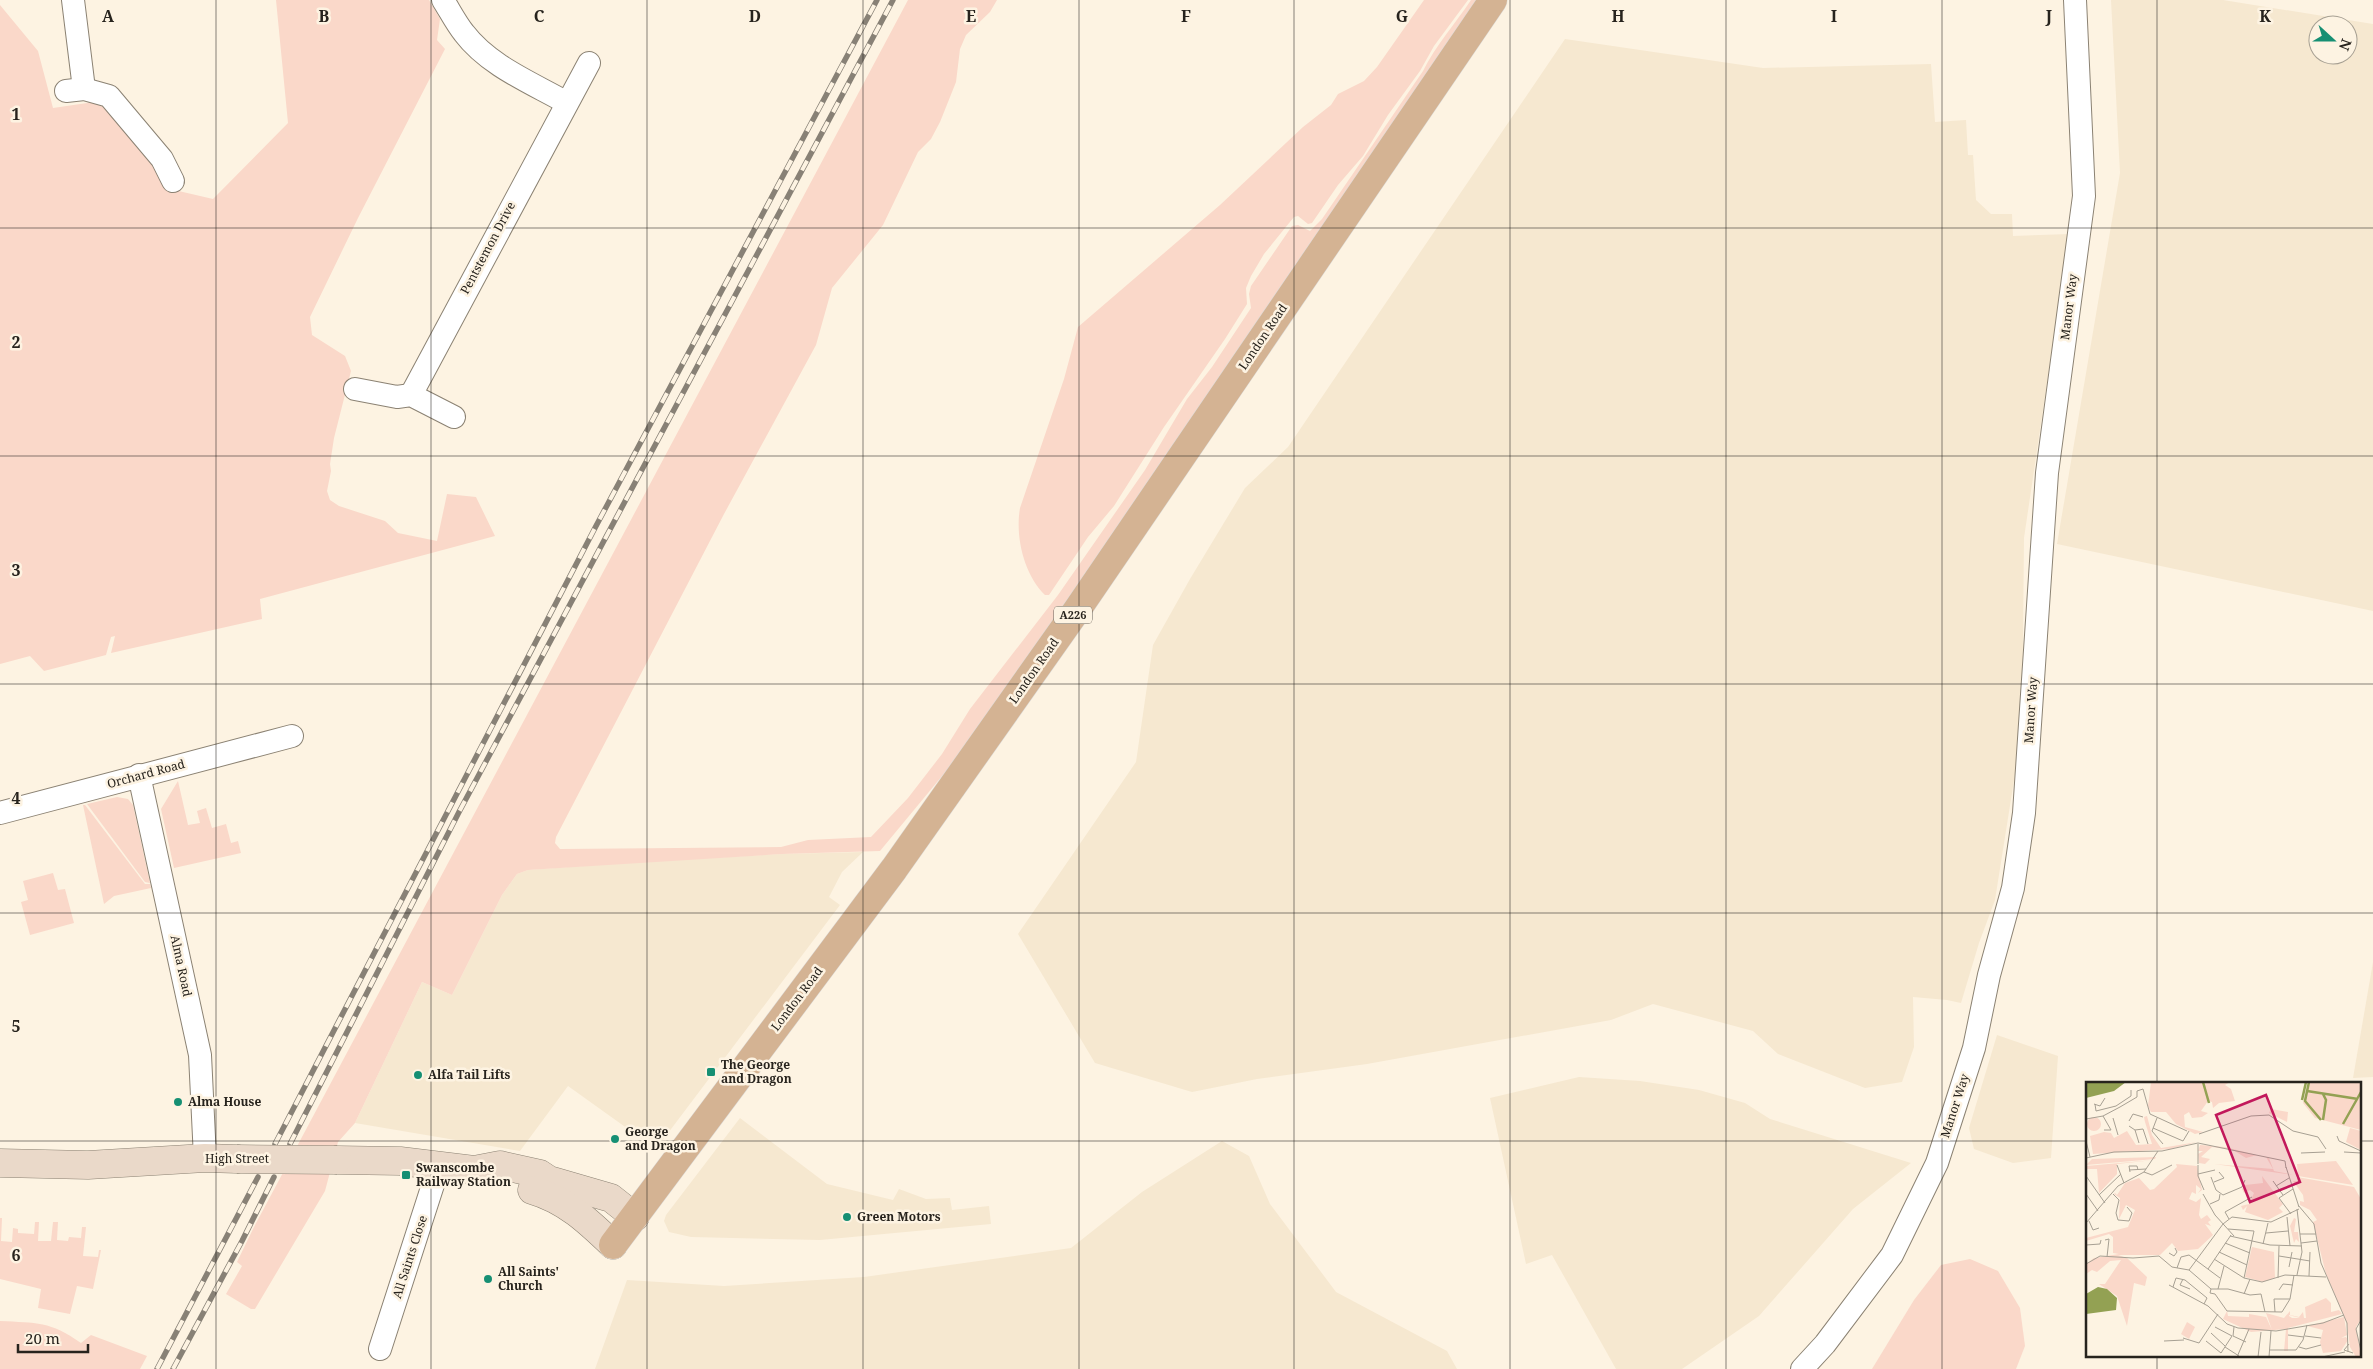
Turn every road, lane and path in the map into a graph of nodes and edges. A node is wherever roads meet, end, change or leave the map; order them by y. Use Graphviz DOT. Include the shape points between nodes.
graph roads {
  1 [pos="73,0"];
  2 [pos="443,0"];
  3 [pos="1493,0"];
  4 [pos="2075,0"];
  5 [pos="589,63"];
  6 [pos="567,102"];
  7 [pos="173,181"];
  8 [pos="355,389"];
  9 [pos="410,395"];
  10 [pos="454,417"];
  11 [pos="292,736"];
  12 [pos="139,775"];
  13 [pos="0,813"];
  14 [pos="205,1158"];
  15 [pos="0,1163"];
  16 [pos="439,1166"];
  17 [pos="474,1170"];
  18 [pos="630,1223"];
  19 [pos="380,1349"];
  20 [pos="1802,1369"];
  1 -- 7 [label="street" via="75,90 104,94 112,99 162,159"];
  2 -- 6 [label="street" via="464,34 483,52 513,73"];
  3 -- 18 [label="main road, London Road / A226" via="1077,610 894,869"];
  4 -- 20 [label="street, Manor Way" via="2084,196 2047,473 2024,813 2013,888 1989,975 1974,1048 1937,1162 1892,1255 1825,1344"];
  5 -- 6 [label="street, Pentstemon Drive"];
  6 -- 9 [label="street, Pentstemon Drive"];
  8 -- 9 [label="street" via="397,397"];
  9 -- 10 [label="street"];
  11 -- 12 [label="street, Orchard Road"];
  12 -- 13 [label="street, Orchard Road"];
  12 -- 14 [label="street, Alma Road" via="200,1055"];
  14 -- 15 [label="main road, High Street" via="88,1165"];
  14 -- 16 [label="main road, High Street, bridge" via="393,1160"];
  16 -- 17 [label="main road, High Street"];
  16 -- 19 [label="street, All Saints Close"];
  17 -- 18 [label="main road, High Street" via="491,1180 562,1202 585,1218"];
  17 -- 18 [label="main road, High Street" via="500,1165 540,1174 554,1171"];
}
